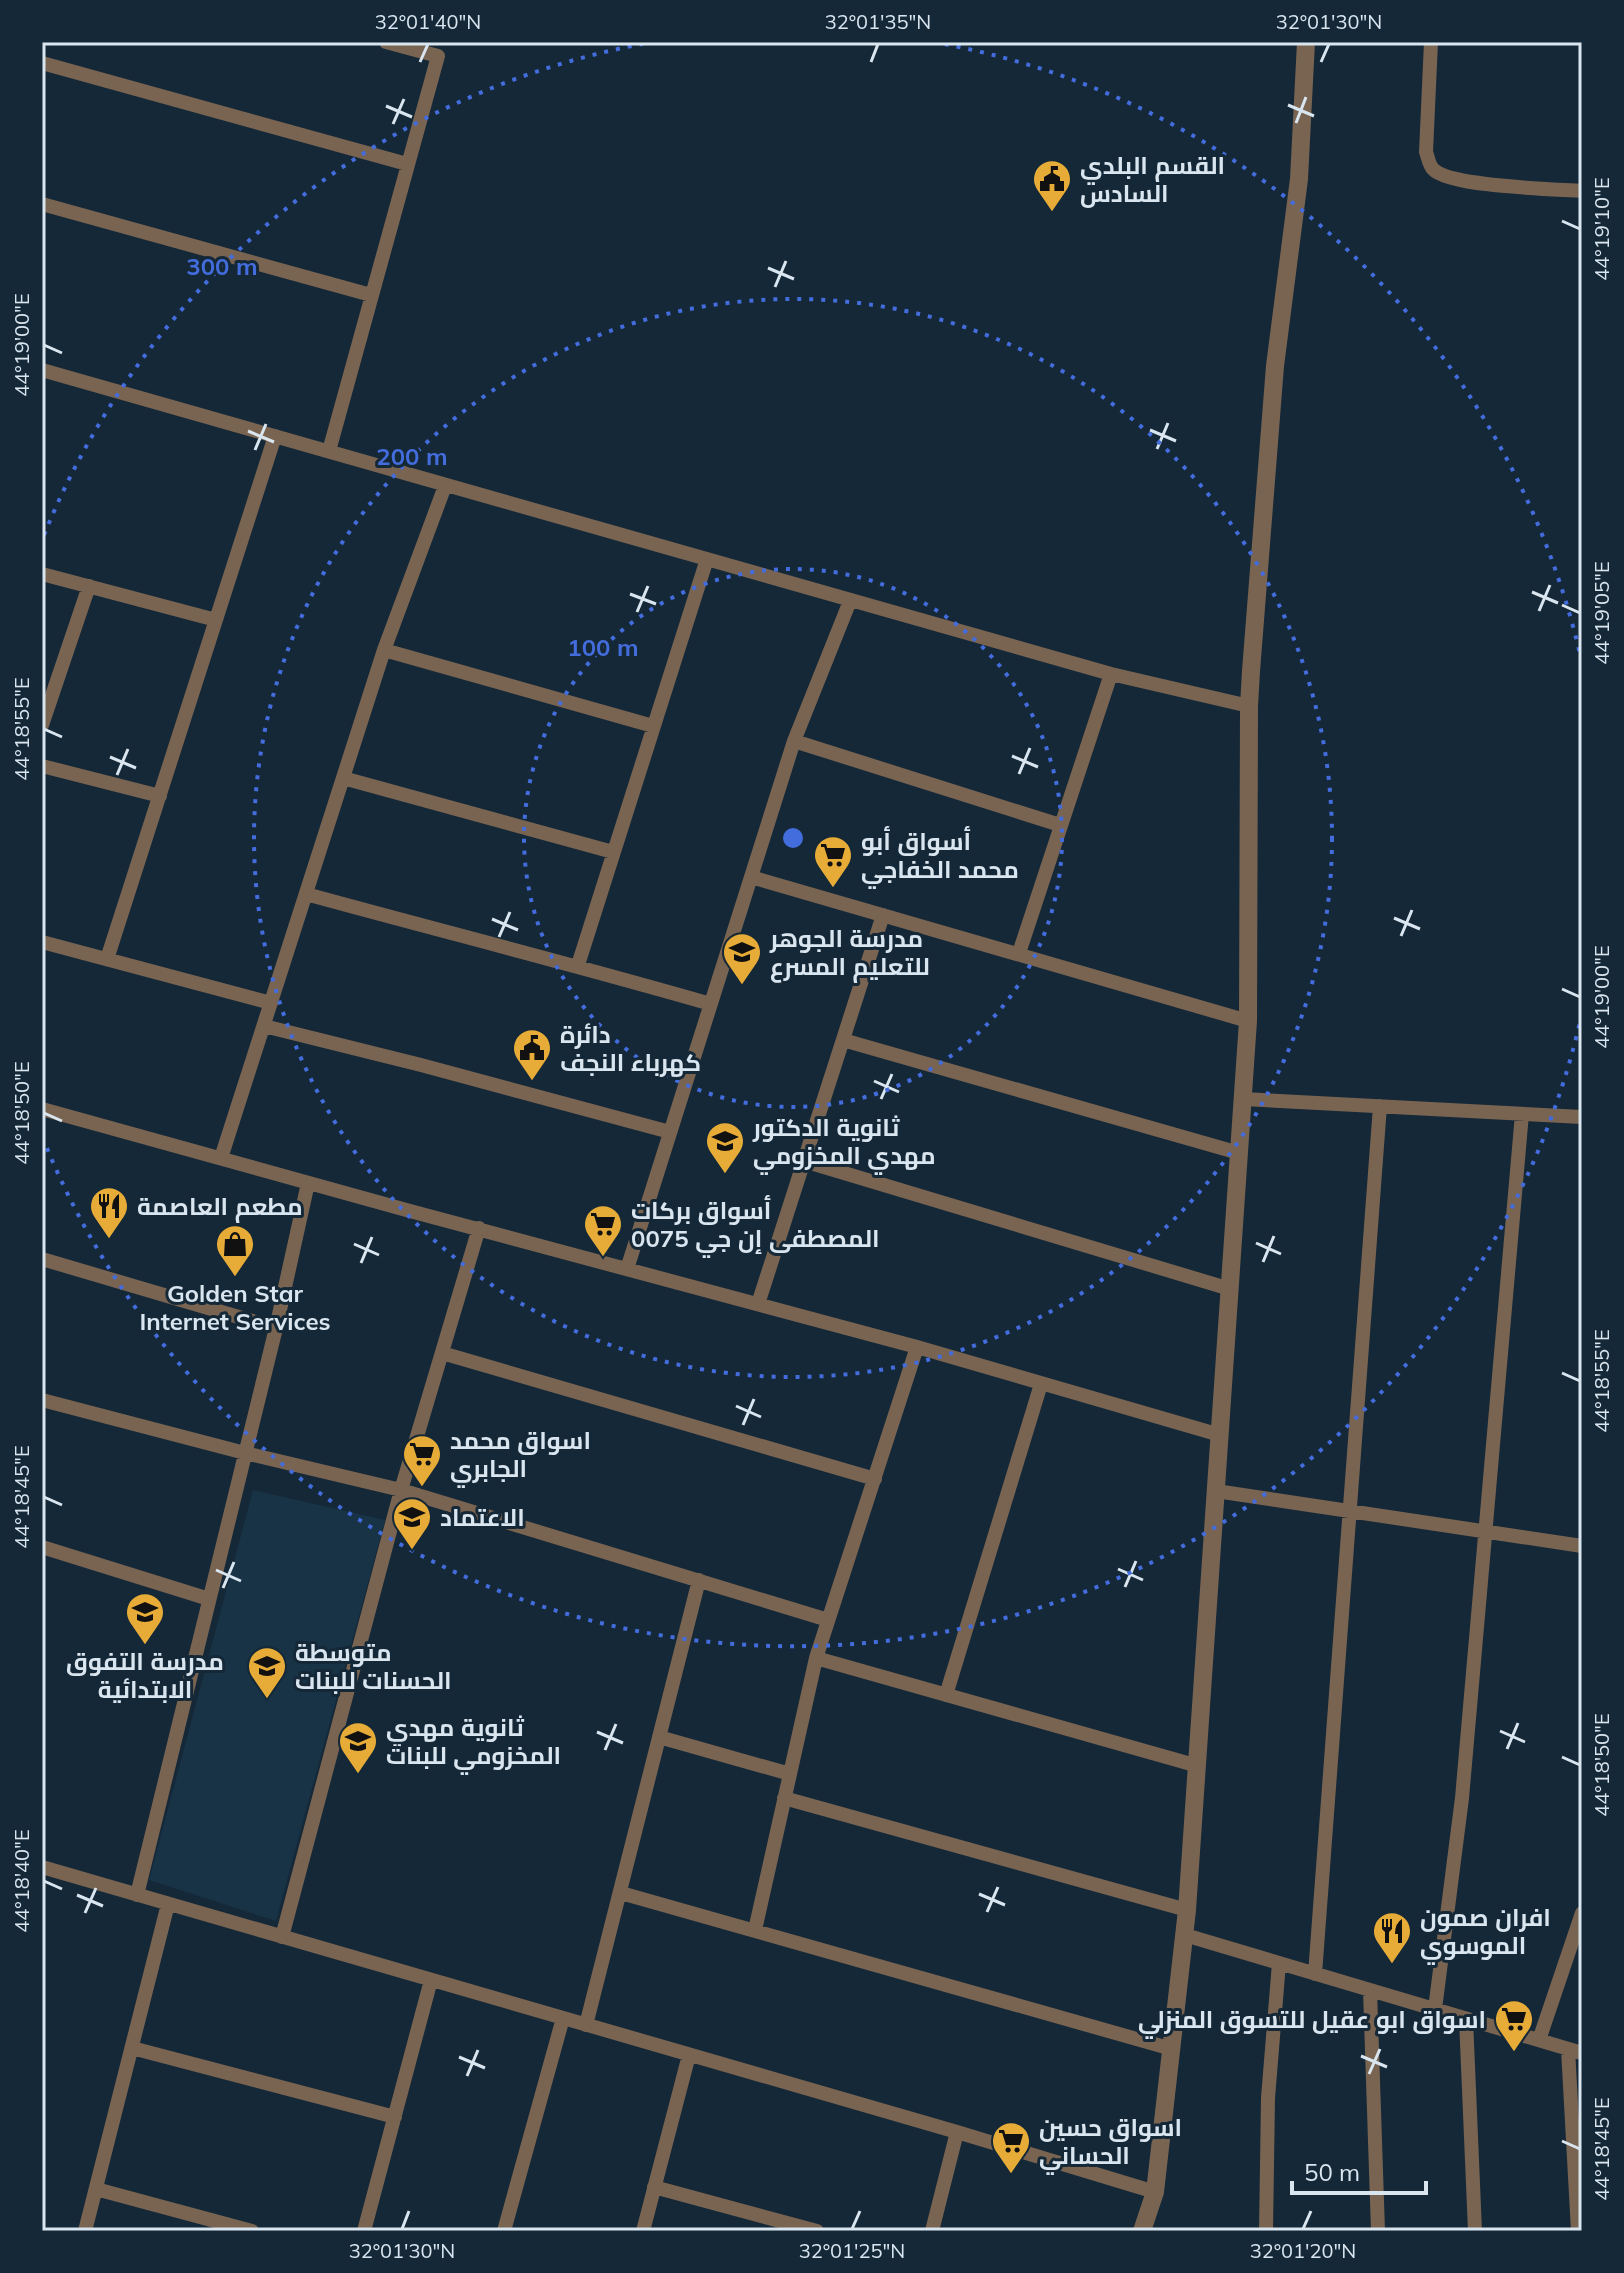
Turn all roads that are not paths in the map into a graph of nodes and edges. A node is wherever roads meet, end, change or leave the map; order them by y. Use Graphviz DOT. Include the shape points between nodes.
graph roads {
  1 [pos="386,42"];
  2 [pos="1306,42"];
  3 [pos="1431,42"];
  4 [pos="42,63"];
  5 [pos="407,164"];
  6 [pos="1582,191"];
  7 [pos="42,204"];
  8 [pos="371,295"];
  9 [pos="42,370"];
  10 [pos="275,436"];
  11 [pos="329,451"];
  12 [pos="445,486"];
  13 [pos="707,559"];
  14 [pos="42,574"];
  15 [pos="89,586"];
  16 [pos="850,601"];
  17 [pos="216,620"];
  18 [pos="384,650"];
  19 [pos="1111,674"];
  20 [pos="1249,706"];
  21 [pos="42,725"];
  22 [pos="653,726"];
  23 [pos="794,741"];
  24 [pos="42,766"];
  25 [pos="343,778"];
  26 [pos="160,796"];
  27 [pos="1060,825"];
  28 [pos="613,852"];
  29 [pos="751,877"];
  30 [pos="306,894"];
  31 [pos="883,915"];
  32 [pos="42,942"];
  33 [pos="1019,953"];
  34 [pos="107,959"];
  35 [pos="578,965"];
  36 [pos="271,1003"];
  37 [pos="711,1004"];
  38 [pos="1248,1021"];
  39 [pos="264,1026"];
  40 [pos="843,1040"];
  41 [pos="1243,1099"];
  42 [pos="1380,1106"];
  43 [pos="42,1109"];
  44 [pos="1522,1114"];
  45 [pos="1582,1117"];
  46 [pos="670,1132"];
  47 [pos="1239,1153"];
  48 [pos="221,1158"];
  49 [pos="804,1161"];
  50 [pos="308,1183"];
  51 [pos="479,1228"];
  52 [pos="42,1259"];
  53 [pos="627,1269"];
  54 [pos="1230,1289"];
  55 [pos="758,1304"];
  56 [pos="276,1328"];
  57 [pos="917,1347"];
  58 [pos="442,1353"];
  59 [pos="1041,1384"];
  60 [pos="42,1400"];
  61 [pos="1220,1435"];
  62 [pos="245,1453"];
  63 [pos="875,1479"];
  64 [pos="401,1490"];
  65 [pos="1216,1491"];
  66 [pos="1351,1511"];
  67 [pos="1486,1532"];
  68 [pos="1582,1546"];
  69 [pos="42,1547"];
  70 [pos="699,1580"];
  71 [pos="209,1599"];
  72 [pos="828,1620"];
  73 [pos="816,1658"];
  74 [pos="946,1695"];
  75 [pos="659,1737"];
  76 [pos="1198,1766"];
  77 [pos="790,1774"];
  78 [pos="784,1798"];
  79 [pos="42,1867"];
  80 [pos="621,1893"];
  81 [pos="137,1895"];
  82 [pos="168,1904"];
  83 [pos="1187,1910"];
  84 [pos="1582,1913"];
  85 [pos="755,1930"];
  86 [pos="1185,1935"];
  87 [pos="282,1937"];
  88 [pos="1279,1963"];
  89 [pos="1315,1974"];
  90 [pos="431,1980"];
  91 [pos="1370,1990"];
  92 [pos="1435,2009"];
  93 [pos="563,2018"];
  94 [pos="1466,2019"];
  95 [pos="586,2025"];
  96 [pos="1539,2040"];
  97 [pos="132,2048"];
  98 [pos="1172,2049"];
  99 [pos="1575,2051"];
  100 [pos="689,2055"];
  101 [pos="395,2117"];
  102 [pos="957,2132"];
  103 [pos="654,2187"];
  104 [pos="96,2189"];
  105 [pos="1155,2192"];
  106 [pos="85,2231"];
  107 [pos="252,2231"];
  108 [pos="364,2231"];
  109 [pos="504,2231"];
  110 [pos="643,2231"];
  111 [pos="817,2231"];
  112 [pos="932,2231"];
  113 [pos="1142,2231"];
  114 [pos="1266,2231"];
  115 [pos="1378,2231"];
  116 [pos="1475,2231"];
  117 [pos="1578,2231"];
  1 -- 5 [label="street" via="438,56"];
  2 -- 20 [label="street" via="1299,179 1275,366"];
  3 -- 6 [label="street" via="1426,152 1432,169 1469,182"];
  4 -- 5 [label="street"];
  5 -- 8 [label="street"];
  7 -- 8 [label="street"];
  8 -- 11 [label="street"];
  9 -- 10 [label="street"];
  10 -- 11 [label="street"];
  10 -- 17 [label="street"];
  11 -- 12 [label="street"];
  12 -- 13 [label="street"];
  12 -- 18 [label="street"];
  13 -- 16 [label="street"];
  13 -- 22 [label="street"];
  14 -- 15 [label="street"];
  15 -- 17 [label="street"];
  15 -- 21 [label="street"];
  16 -- 19 [label="street"];
  16 -- 23 [label="street"];
  17 -- 26 [label="street"];
  18 -- 22 [label="street"];
  18 -- 25 [label="street"];
  19 -- 20 [label="street"];
  19 -- 27 [label="street"];
  20 -- 38 [label="street"];
  22 -- 28 [label="street"];
  23 -- 27 [label="street"];
  23 -- 29 [label="street"];
  24 -- 26 [label="street"];
  25 -- 28 [label="street"];
  25 -- 30 [label="street"];
  26 -- 34 [label="street"];
  27 -- 33 [label="street"];
  28 -- 35 [label="street"];
  29 -- 31 [label="street"];
  29 -- 37 [label="street"];
  30 -- 35 [label="street"];
  30 -- 36 [label="street"];
  31 -- 33 [label="street"];
  31 -- 40 [label="street"];
  32 -- 34 [label="street"];
  33 -- 38 [label="street"];
  34 -- 36 [label="street"];
  35 -- 37 [label="street"];
  36 -- 39 [label="street"];
  37 -- 46 [label="street"];
  38 -- 41 [label="street"];
  39 -- 46 [label="street"];
  39 -- 48 [label="street"];
  40 -- 47 [label="street"];
  40 -- 49 [label="street"];
  41 -- 42 [label="street"];
  41 -- 47 [label="street"];
  42 -- 44 [label="street"];
  42 -- 66 [label="street"];
  43 -- 48 [label="street"];
  44 -- 45 [label="street"];
  44 -- 67 [label="street"];
  46 -- 53 [label="street"];
  47 -- 54 [label="street"];
  48 -- 50 [label="street"];
  49 -- 54 [label="street"];
  49 -- 55 [label="street"];
  50 -- 51 [label="street"];
  50 -- 56 [label="street"];
  51 -- 53 [label="street"];
  51 -- 58 [label="street"];
  52 -- 56 [label="street"];
  53 -- 55 [label="street"];
  54 -- 61 [label="street"];
  55 -- 57 [label="street"];
  56 -- 62 [label="street"];
  57 -- 59 [label="street"];
  57 -- 63 [label="street"];
  58 -- 63 [label="street"];
  58 -- 64 [label="street"];
  59 -- 61 [label="street"];
  59 -- 74 [label="street"];
  60 -- 62 [label="street"];
  61 -- 65 [label="street"];
  62 -- 64 [label="street"];
  62 -- 71 [label="street"];
  63 -- 72 [label="street"];
  64 -- 70 [label="street"];
  64 -- 87 [label="street"];
  65 -- 66 [label="street"];
  65 -- 76 [label="street"];
  66 -- 67 [label="street"];
  66 -- 89 [label="street"];
  67 -- 68 [label="street"];
  67 -- 92 [label="street" via="1462,1798"];
  69 -- 71 [label="street"];
  70 -- 72 [label="street"];
  70 -- 75 [label="street"];
  71 -- 81 [label="street"];
  72 -- 73 [label="street"];
  73 -- 74 [label="street"];
  73 -- 77 [label="street"];
  74 -- 76 [label="street"];
  75 -- 77 [label="street"];
  75 -- 80 [label="street"];
  76 -- 83 [label="street"];
  77 -- 78 [label="street"];
  78 -- 83 [label="street"];
  78 -- 85 [label="street"];
  79 -- 81 [label="street"];
  80 -- 85 [label="street"];
  80 -- 95 [label="street"];
  81 -- 82 [label="street"];
  82 -- 87 [label="street"];
  82 -- 97 [label="street"];
  83 -- 86 [label="street"];
  84 -- 96 [label="street"];
  85 -- 98 [label="street"];
  86 -- 88 [label="street"];
  86 -- 98 [label="street"];
  87 -- 90 [label="street"];
  88 -- 89 [label="street"];
  88 -- 114 [label="street" via="1268,2098"];
  89 -- 91 [label="street"];
  90 -- 93 [label="street"];
  90 -- 101 [label="street"];
  91 -- 92 [label="street"];
  91 -- 115 [label="street"];
  92 -- 94 [label="street"];
  93 -- 95 [label="street"];
  93 -- 109 [label="street"];
  94 -- 96 [label="street"];
  94 -- 116 [label="street"];
  95 -- 100 [label="street"];
  96 -- 99 [label="street"];
  97 -- 101 [label="street"];
  97 -- 104 [label="street"];
  98 -- 105 [label="street"];
  99 -- 117 [label="street"];
  100 -- 102 [label="street"];
  100 -- 103 [label="street"];
  101 -- 108 [label="street"];
  102 -- 105 [label="street"];
  102 -- 112 [label="street"];
  103 -- 110 [label="street"];
  103 -- 111 [label="street"];
  104 -- 106 [label="street"];
  104 -- 107 [label="street"];
  105 -- 113 [label="street"];
}
